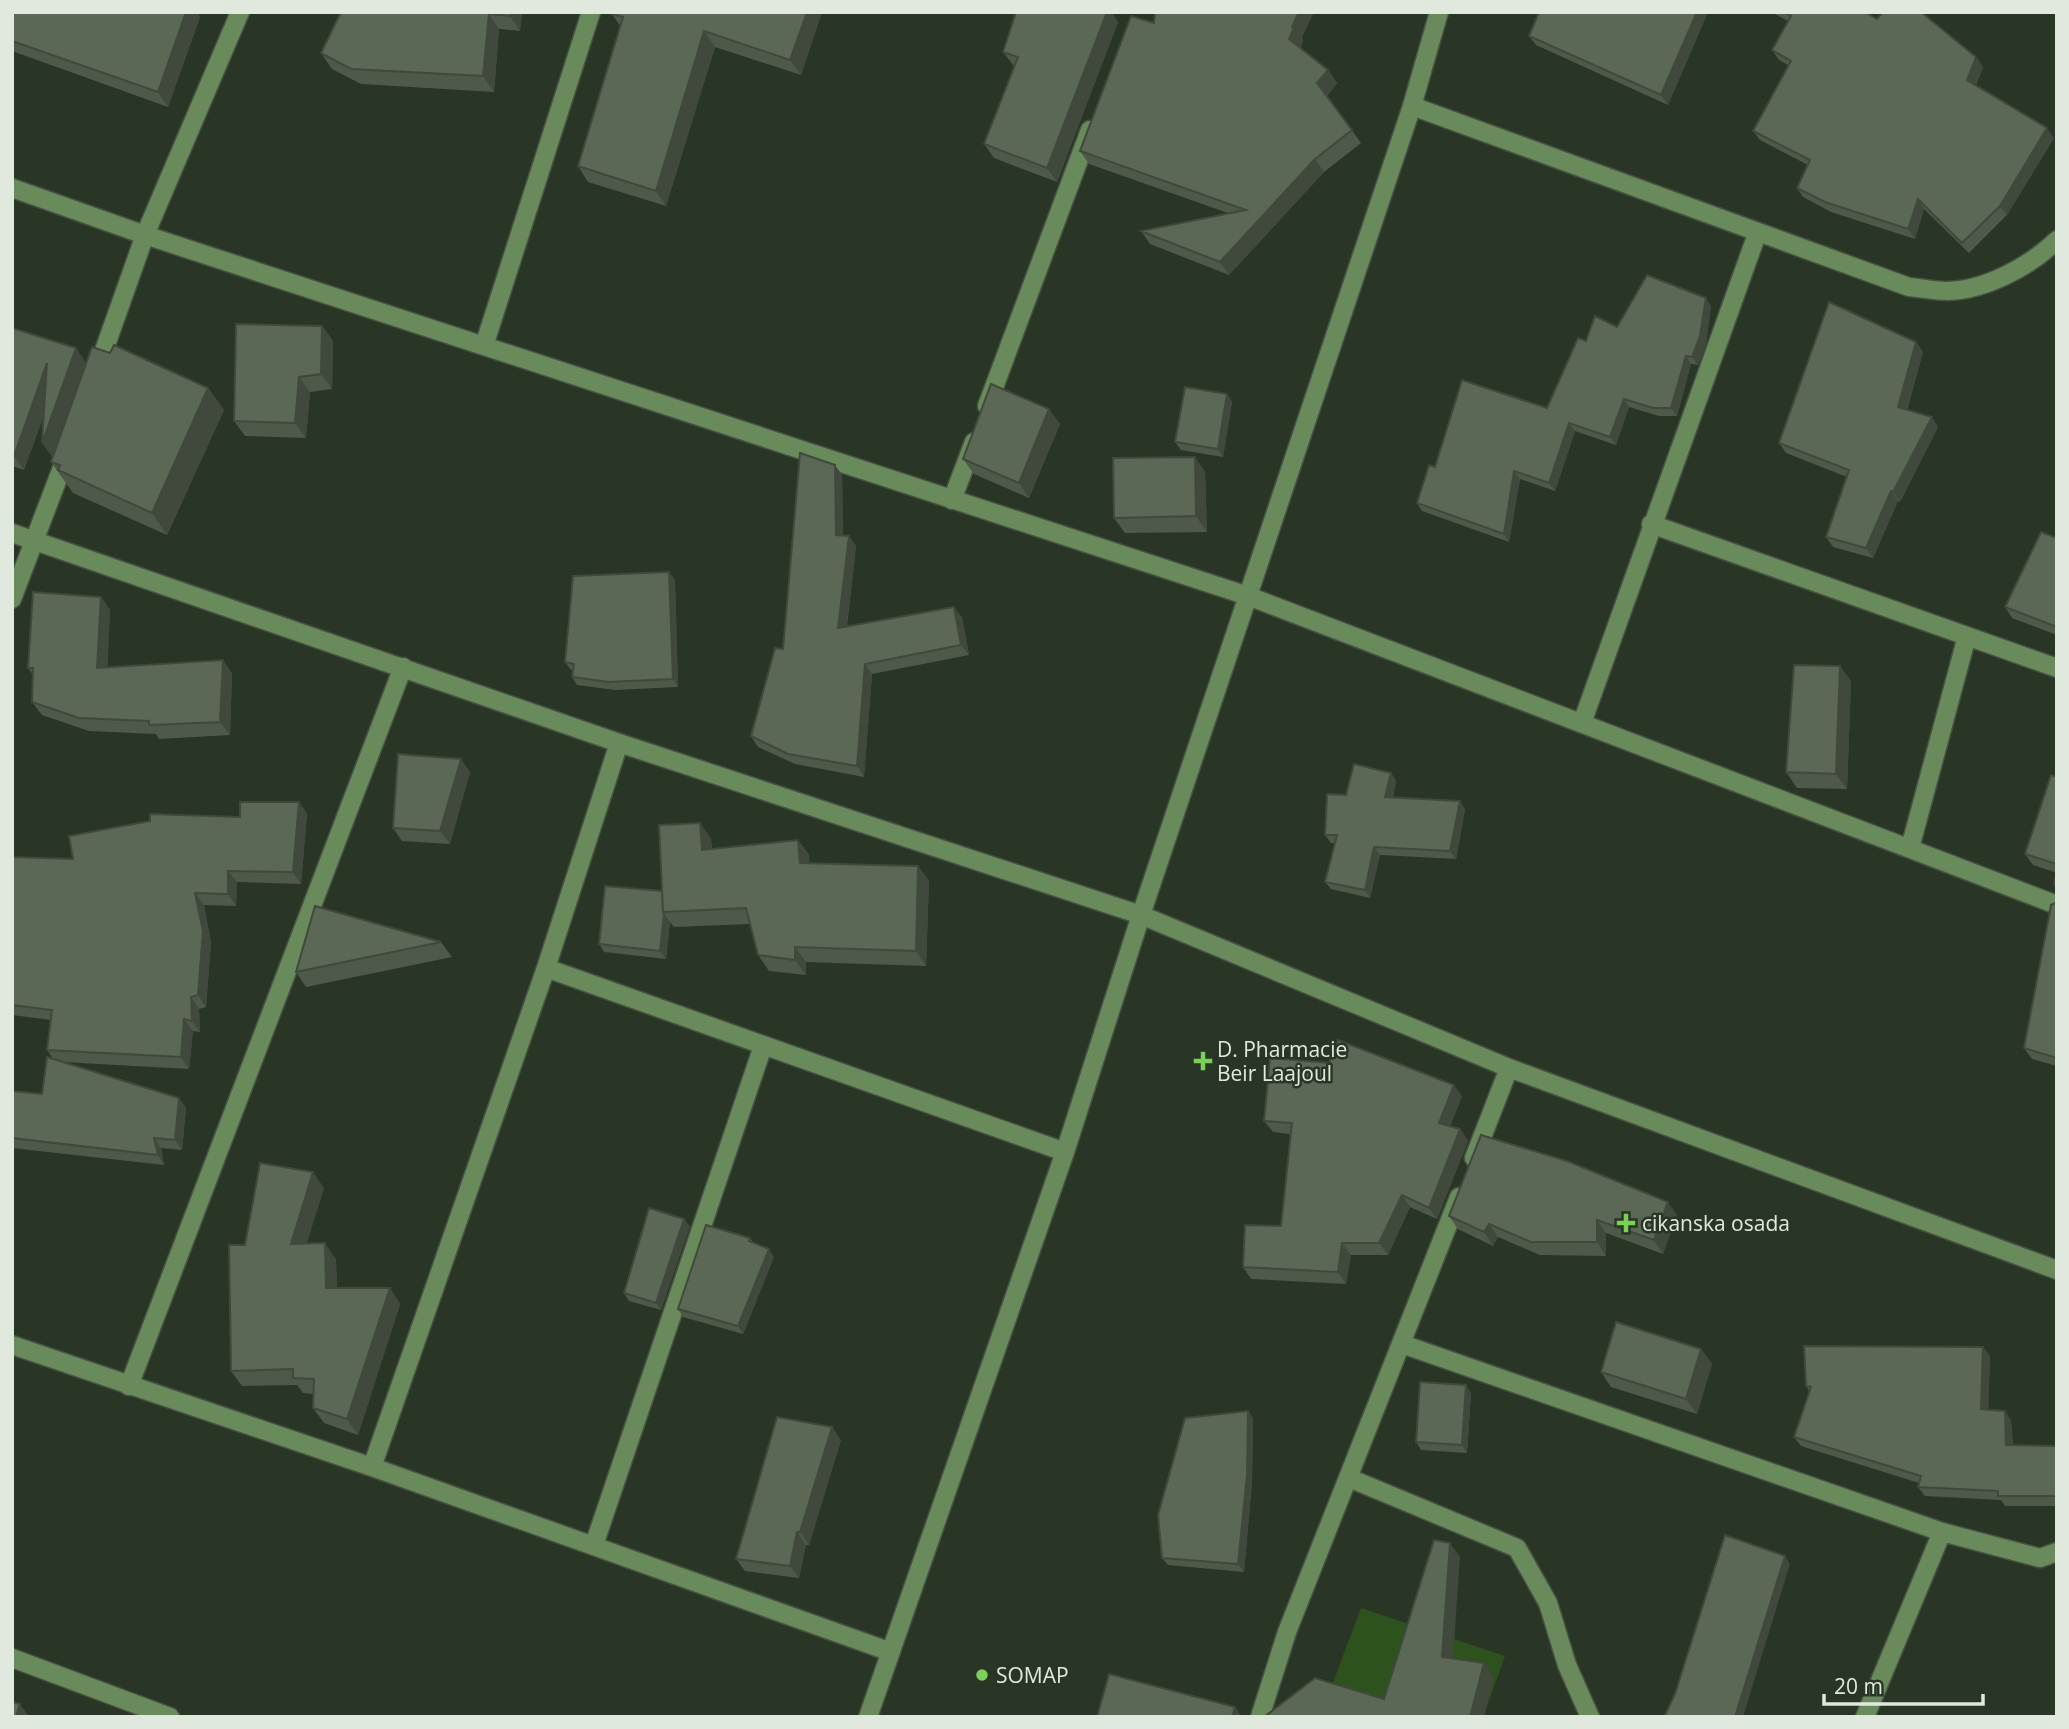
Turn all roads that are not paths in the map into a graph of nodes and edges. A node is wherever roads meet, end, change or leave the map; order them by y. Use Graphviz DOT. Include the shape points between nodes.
graph roads {
  1 [pos="240,12"];
  2 [pos="591,12"];
  3 [pos="1440,12"];
  4 [pos="1412,106"];
  5 [pos="1096,115"];
  6 [pos="12,188"];
  7 [pos="1757,234"];
  8 [pos="145,235"];
  9 [pos="2057,240"];
  10 [pos="484,346"];
  11 [pos="90,388"];
  12 [pos="72,439"];
  13 [pos="952,500"];
  14 [pos="1651,524"];
  15 [pos="12,534"];
  16 [pos="36,542"];
  17 [pos="1248,596"];
  18 [pos="12,599"];
  19 [pos="1967,636"];
  20 [pos="403,667"];
  21 [pos="2057,668"];
  22 [pos="1582,723"];
  23 [pos="619,743"];
  24 [pos="1910,848"];
  25 [pos="2057,905"];
  26 [pos="1141,915"];
  27 [pos="547,968"];
  28 [pos="763,1046"];
  29 [pos="1509,1068"];
  30 [pos="1065,1152"];
  31 [pos="2057,1270"];
  32 [pos="1402,1344"];
  33 [pos="12,1345"];
  34 [pos="129,1386"];
  35 [pos="372,1468"];
  36 [pos="1349,1478"];
  37 [pos="1942,1532"];
  38 [pos="594,1545"];
  39 [pos="2057,1552"];
  40 [pos="891,1651"];
  41 [pos="12,1658"];
  42 [pos="170,1717"];
  43 [pos="868,1717"];
  44 [pos="1260,1717"];
  45 [pos="1590,1717"];
  46 [pos="1865,1717"];
  1 -- 8 [label="street"];
  2 -- 10 [label="street"];
  3 -- 4 [label="street"];
  4 -- 7 [label="street"];
  4 -- 17 [label="street"];
  5 -- 13 [label="street"];
  6 -- 8 [label="street"];
  7 -- 9 [label="street" via="1909,287 1950,291 1996,280"];
  7 -- 14 [label="street"];
  8 -- 10 [label="street"];
  8 -- 11 [label="street"];
  10 -- 13 [label="street"];
  12 -- 16 [label="street"];
  13 -- 17 [label="street"];
  14 -- 19 [label="street"];
  14 -- 22 [label="street"];
  15 -- 16 [label="street"];
  16 -- 18 [label="street"];
  16 -- 20 [label="street"];
  17 -- 22 [label="street"];
  17 -- 26 [label="street"];
  19 -- 21 [label="street"];
  19 -- 24 [label="street"];
  20 -- 23 [label="street"];
  20 -- 34 [label="street"];
  22 -- 24 [label="street"];
  23 -- 26 [label="street"];
  23 -- 27 [label="street"];
  24 -- 25 [label="street"];
  26 -- 29 [label="street"];
  26 -- 30 [label="street"];
  27 -- 28 [label="street"];
  27 -- 35 [label="street"];
  28 -- 30 [label="street"];
  28 -- 38 [label="street"];
  29 -- 31 [label="street"];
  29 -- 32 [label="street"];
  30 -- 40 [label="street"];
  32 -- 36 [label="street"];
  32 -- 37 [label="street"];
  33 -- 34 [label="street"];
  34 -- 35 [label="street"];
  35 -- 38 [label="street"];
  36 -- 44 [label="street" via="1287,1632"];
  36 -- 45 [label="street" via="1517,1548 1548,1603 1567,1665"];
  37 -- 39 [label="street" via="2040,1558"];
  37 -- 46 [label="street"];
  38 -- 40 [label="street"];
  40 -- 43 [label="street"];
  41 -- 42 [label="street"];
}
